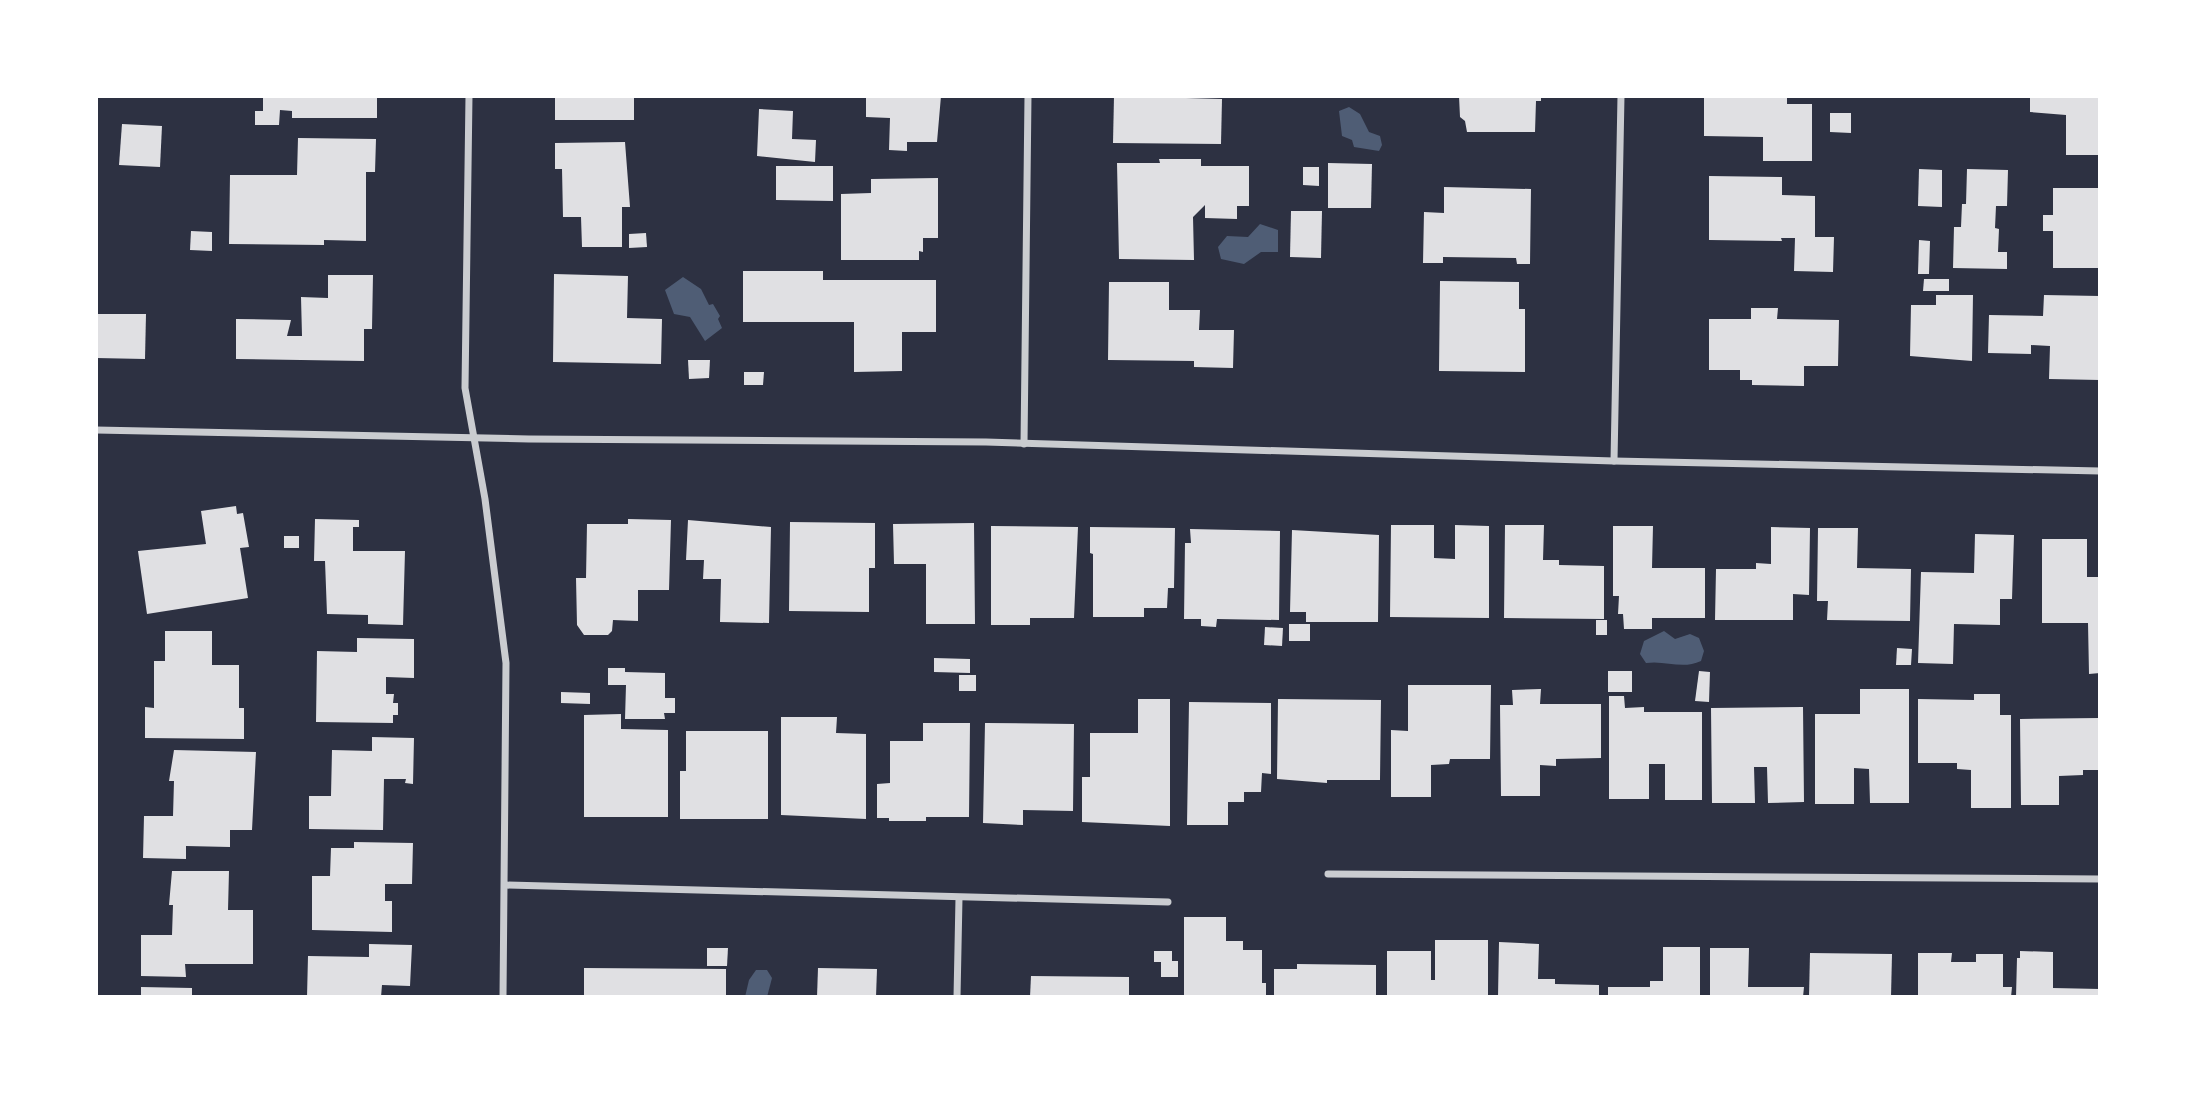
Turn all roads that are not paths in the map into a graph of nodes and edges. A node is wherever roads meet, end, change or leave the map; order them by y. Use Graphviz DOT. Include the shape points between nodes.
graph roads {
  1 [pos="469,96"];
  2 [pos="1028,96"];
  3 [pos="1621,96"];
  4 [pos="96,430"];
  5 [pos="475,438"];
  6 [pos="1024,444"];
  7 [pos="1614,461"];
  8 [pos="2100,471"];
  9 [pos="1328,874"];
  10 [pos="2100,879"];
  11 [pos="505,885"];
  12 [pos="958,898"];
  13 [pos="1168,902"];
  14 [pos="503,997"];
  15 [pos="957,997"];
  1 -- 5 [label="street" via="465,377"];
  2 -- 6 [label="street"];
  3 -- 7 [label="street"];
  4 -- 5 [label="street"];
  5 -- 6 [label="street"];
  5 -- 11 [label="street" via="506,663"];
  6 -- 7 [label="street"];
  7 -- 8 [label="street"];
  9 -- 10 [label="street"];
  11 -- 12 [label="street"];
  11 -- 14 [label="street"];
  12 -- 13 [label="street"];
  12 -- 15 [label="street"];
}
